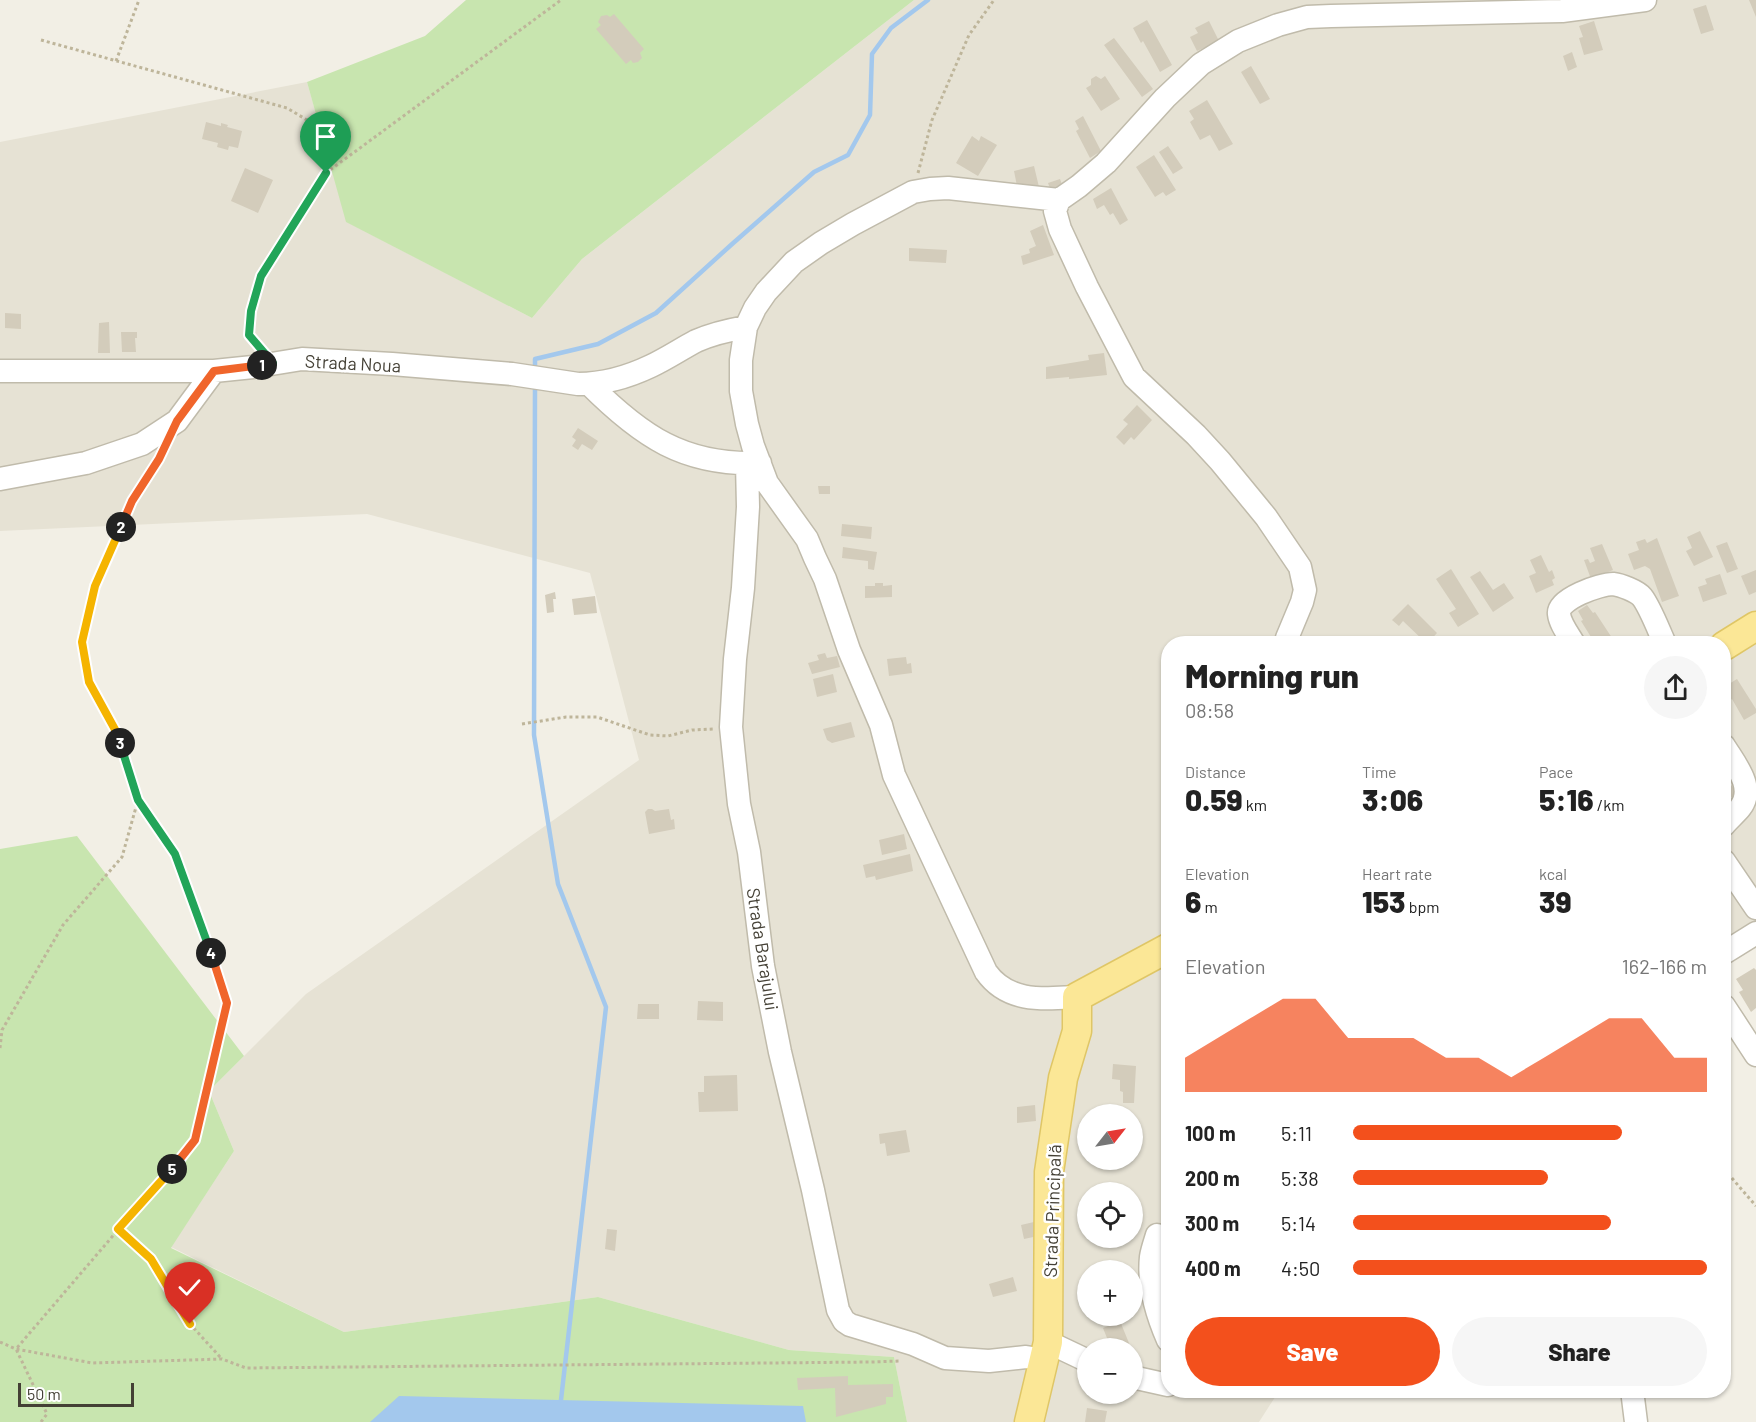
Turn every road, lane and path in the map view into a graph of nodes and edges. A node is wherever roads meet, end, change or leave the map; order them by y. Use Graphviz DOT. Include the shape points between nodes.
graph roads {
  1 [pos="139,0"];
  2 [pos="561,0"];
  3 [pos="994,0"];
  4 [pos="1645,0"];
  5 [pos="41,40"];
  6 [pos="116,61"];
  7 [pos="326,173"];
  8 [pos="913,192"];
  9 [pos="1059,200"];
  10 [pos="746,327"];
  11 [pos="273,363"];
  12 [pos="0,371"];
  13 [pos="214,371"];
  14 [pos="583,384"];
  15 [pos="163,449"];
  16 [pos="753,463"];
  17 [pos="0,479"];
  18 [pos="1756,626"];
  19 [pos="1288,636"];
  20 [pos="1570,636"];
  21 [pos="1661,636"];
  22 [pos="1731,642"];
  23 [pos="522,724"];
  24 [pos="731,727"];
  25 [pos="1731,758"];
  26 [pos="138,800"];
  27 [pos="1731,818"];
  28 [pos="1731,871"];
  29 [pos="1756,908"];
  30 [pos="1756,933"];
  31 [pos="1731,949"];
  32 [pos="1161,952"];
  33 [pos="1077,997"];
  34 [pos="1731,1016"];
  35 [pos="0,1048"];
  36 [pos="1756,1055"];
  37 [pos="1731,1177"];
  38 [pos="1756,1206"];
  39 [pos="118,1229"];
  40 [pos="1157,1235"];
  41 [pos="1161,1323"];
  42 [pos="0,1342"];
  43 [pos="16,1349"];
  44 [pos="1046,1351"];
  45 [pos="1077,1358"];
  46 [pos="222,1359"];
  47 [pos="902,1360"];
  48 [pos="1143,1380"];
  49 [pos="1161,1384"];
  50 [pos="1633,1398"];
  51 [pos="41,1422"];
  52 [pos="1029,1422"];
  53 [pos="1636,1422"];
  1 -- 6 [label="path"];
  2 -- 7 [label="path"];
  3 -- 8 [label="path" via="969,35 932,120"];
  4 -- 9 [label="street" via="1562,11 1307,17 1278,25 1239,41 1201,64 1106,163"];
  5 -- 6 [label="path"];
  6 -- 7 [label="path" via="287,108 307,120 320,142"];
  7 -- 11 [label="path" via="261,276 251,311 249,335"];
  8 -- 9 [label="street" via="948,188"];
  8 -- 10 [label="street" via="837,233 794,262 766,292"];
  9 -- 19 [label="street" via="1055,211 1060,229 1134,377 1220,461 1300,567 1305,590"];
  10 -- 14 [label="street, Strada Noua" via="715,334 632,374"];
  10 -- 16 [label="street" via="741,391"];
  11 -- 13 [label="street, Strada Noua"];
  11 -- 14 [label="street, Strada Noua" via="302,359 392,364"];
  12 -- 13 [label="street, Strada Noua"];
  13 -- 17 [label="street" via="177,421 142,444 86,463"];
  14 -- 16 [label="street" via="641,430 675,450 705,459"];
  15 -- 26 [label="path" via="132,501 95,586 82,642 89,682 118,735"];
  16 -- 24 [label="street, Strada Barajului"];
  16 -- 33 [label="street" via="807,539 881,725 894,775 986,972 997,985 1020,996"];
  18 -- 22 [label="main road"];
  20 -- 21 [label="street" via="1559,609 1572,598 1613,584 1641,596"];
  23 -- 24 [label="path" via="597,717 650,735 668,736"];
  24 -- 44 [label="street, Strada Barajului" via="763,966 838,1310 850,1325 945,1358 989,1360"];
  25 -- 27 [label="street" via="1748,787 1741,807"];
  26 -- 35 [label="path" via="122,857 63,925 2,1030"];
  26 -- 39 [label="path" via="175,854 227,1003 195,1140"];
  28 -- 29 [label="street"];
  30 -- 31 [label="street"];
  32 -- 33 [label="main road"];
  33 -- 44 [label="main road, Strada Principală" via="1077,1031 1063,1078 1050,1172"];
  34 -- 36 [label="street"];
  37 -- 38 [label="path"];
  39 -- 43 [label="path"];
  39 -- 46 [label="path" via="151,1259 190,1324"];
  40 -- 41 [label="street" via="1150,1273"];
  42 -- 43 [label="path"];
  43 -- 46 [label="path" via="92,1363"];
  43 -- 51 [label="path" via="47,1414"];
  44 -- 45 [label="street"];
  44 -- 52 [label="main road, Strada Principală"];
  46 -- 47 [label="path" via="246,1368"];
  48 -- 49 [label="street"];
  50 -- 53 [label="street"];
}
